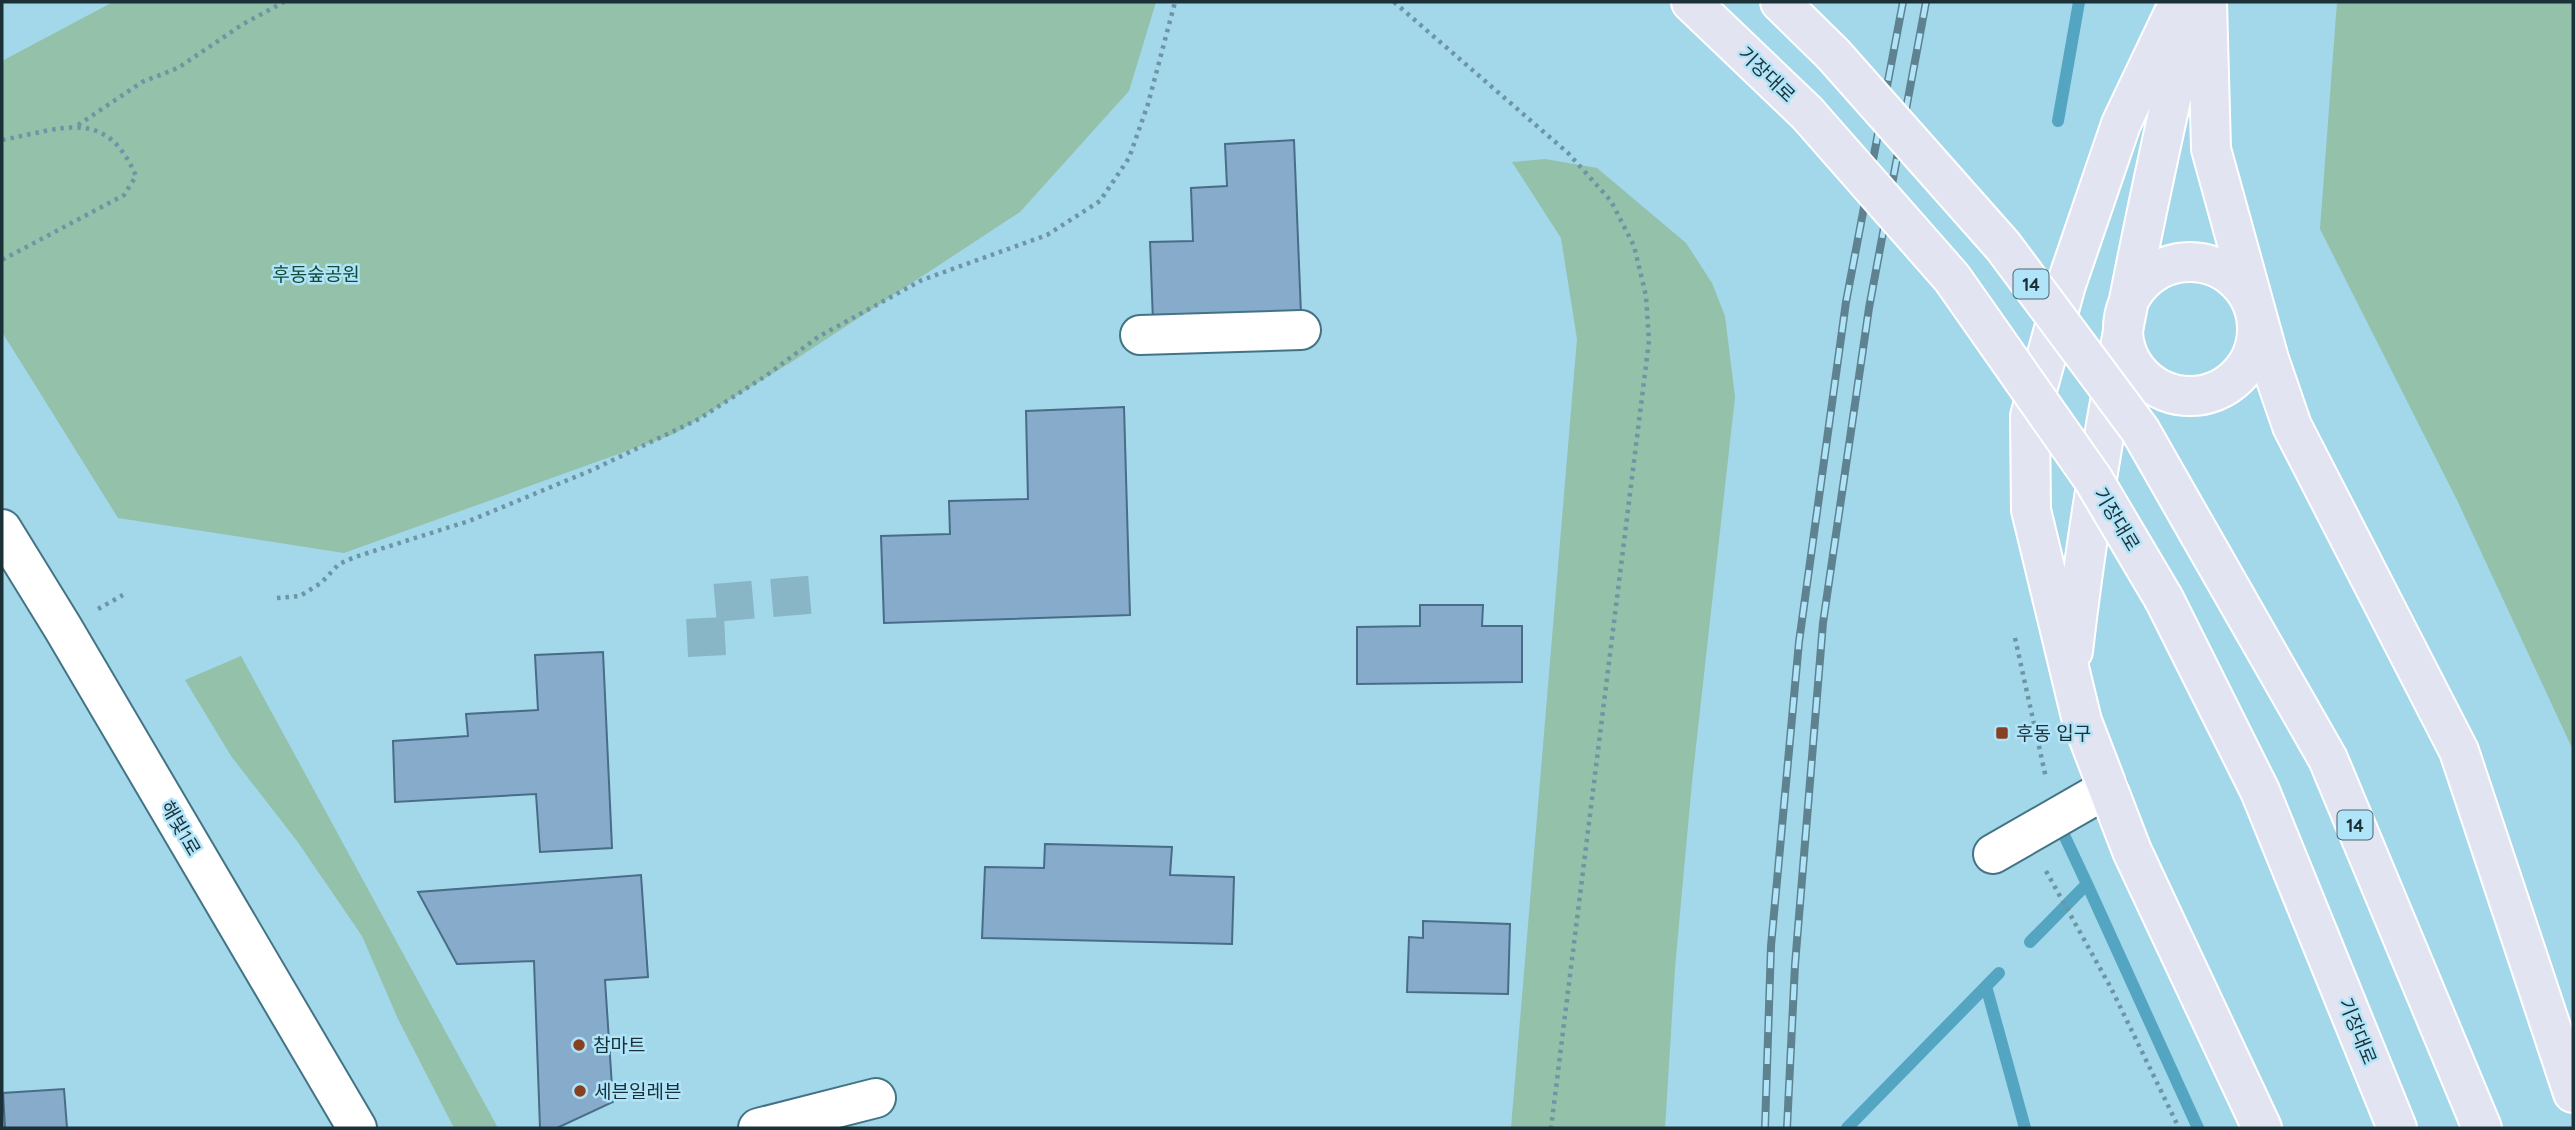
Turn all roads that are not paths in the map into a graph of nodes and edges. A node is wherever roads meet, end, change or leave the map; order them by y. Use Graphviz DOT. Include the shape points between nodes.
graph roads {
  1 [pos="1691,2"];
  2 [pos="1780,2"];
  3 [pos="2179,2"];
  4 [pos="2193,2"];
  5 [pos="2207,2"];
  6 [pos="2254,312"];
  7 [pos="2122,325"];
  8 [pos="1301,330"];
  9 [pos="1140,335"];
  10 [pos="2173,394"];
  11 [pos="2104,434"];
  12 [pos="2,529"];
  13 [pos="2070,677"];
  14 [pos="2108,788"];
  15 [pos="1993,854"];
  16 [pos="2573,1093"];
  17 [pos="874,1115"];
  18 [pos="357,1128"];
  19 [pos="758,1128"];
  20 [pos="2262,1128"];
  21 [pos="2398,1128"];
  22 [pos="2482,1128"];
  1 -- 21 [label="main road, 기장대로, bridge" via="1807,113 1952,278 2093,479 2164,599 2260,791"];
  2 -- 22 [label="main road, 14, bridge" via="1833,54 2003,246 2140,430 2328,759"];
  3 -- 13 [label="main road" via="2121,124 2066,285 2030,416 2031,510"];
  4 -- 7 [label="main road"];
  5 -- 6 [label="main road" via="2211,149"];
  6 -- 7 [label="main road" via="2234,279 2217,268 2179,263 2160,269 2141,283 2128,302"];
  6 -- 10 [label="main road" via="2253,350 2232,381 2196,396"];
  6 -- 16 [label="main road" via="2292,426 2459,751"];
  7 -- 10 [label="main road" via="2125,348 2135,369 2152,385"];
  7 -- 11 [label="main road"];
  8 -- 9 [label="street"];
  10 -- 11 [label="main road" via="2135,407"];
  11 -- 13 [label="main road"];
  12 -- 18 [label="street, 해빛1로"];
  13 -- 14 [label="main road"];
  14 -- 15 [label="street" via="2039,841"];
  14 -- 20 [label="main road" via="2132,851"];
  17 -- 19 [label="street"];
}
